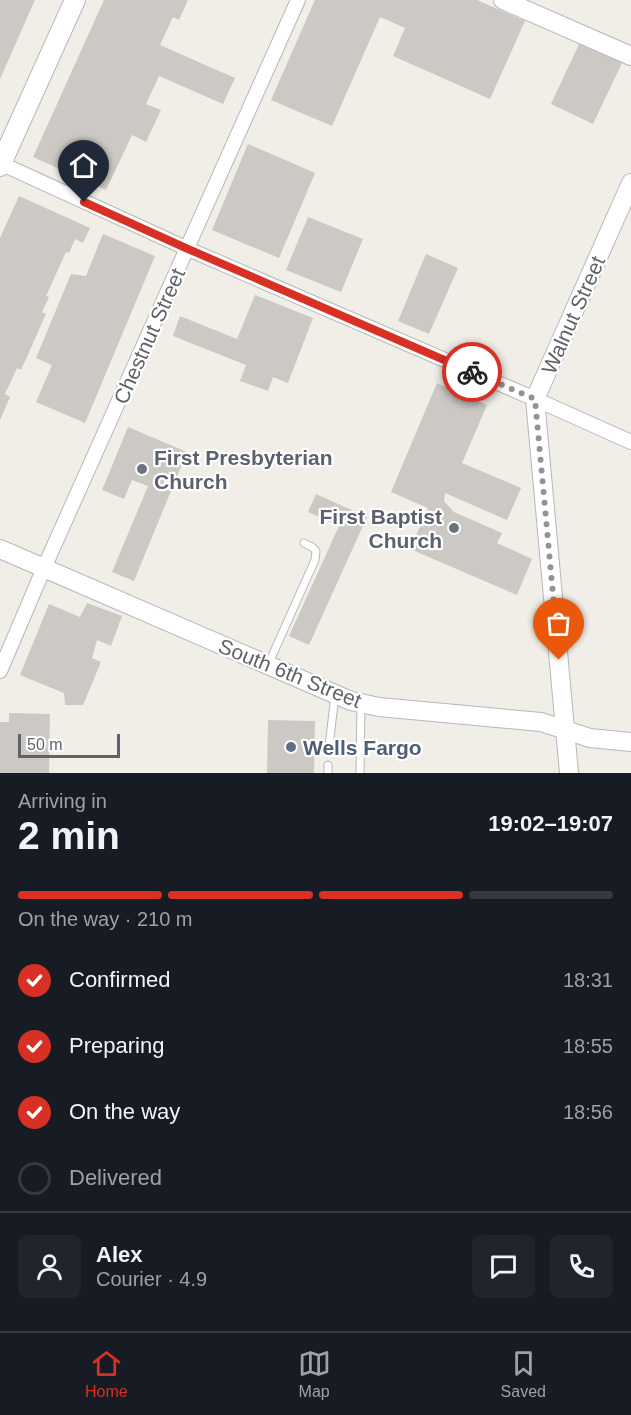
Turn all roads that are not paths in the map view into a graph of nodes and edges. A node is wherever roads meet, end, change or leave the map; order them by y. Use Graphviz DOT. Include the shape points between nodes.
graph roads {
  1 [pos="75,0"];
  2 [pos="298,0"];
  3 [pos="503,0"];
  4 [pos="631,56"];
  5 [pos="0,164"];
  6 [pos="631,183"];
  7 [pos="188,249"];
  8 [pos="535,399"];
  9 [pos="631,442"];
  10 [pos="304,543"];
  11 [pos="0,549"];
  12 [pos="44,568"];
  13 [pos="268,665"];
  14 [pos="0,671"];
  15 [pos="335,694"];
  16 [pos="361,703"];
  17 [pos="566,731"];
  18 [pos="631,742"];
  19 [pos="329,746"];
  20 [pos="360,773"];
  21 [pos="569,773"];
  1 -- 5 [label="main road"];
  2 -- 7 [label="street, Chestnut Street"];
  3 -- 4 [label="street"];
  5 -- 7 [label="street"];
  6 -- 8 [label="street, Walnut Street"];
  7 -- 8 [label="street"];
  7 -- 12 [label="street, Chestnut Street"];
  8 -- 9 [label="street"];
  8 -- 17 [label="street, Walnut Street"];
  10 -- 13 [label="lane" via="316,551 315,560"];
  11 -- 12 [label="street, South 6th Street"];
  12 -- 13 [label="street, South 6th Street"];
  12 -- 14 [label="street, Chestnut Street"];
  13 -- 15 [label="street, South 6th Street"];
  15 -- 16 [label="street, South 6th Street"];
  15 -- 19 [label="lane"];
  16 -- 17 [label="street, South 6th Street" via="541,722"];
  16 -- 20 [label="lane"];
  17 -- 18 [label="street, South 6th Street"];
  17 -- 21 [label="street, Walnut Street"];
}
